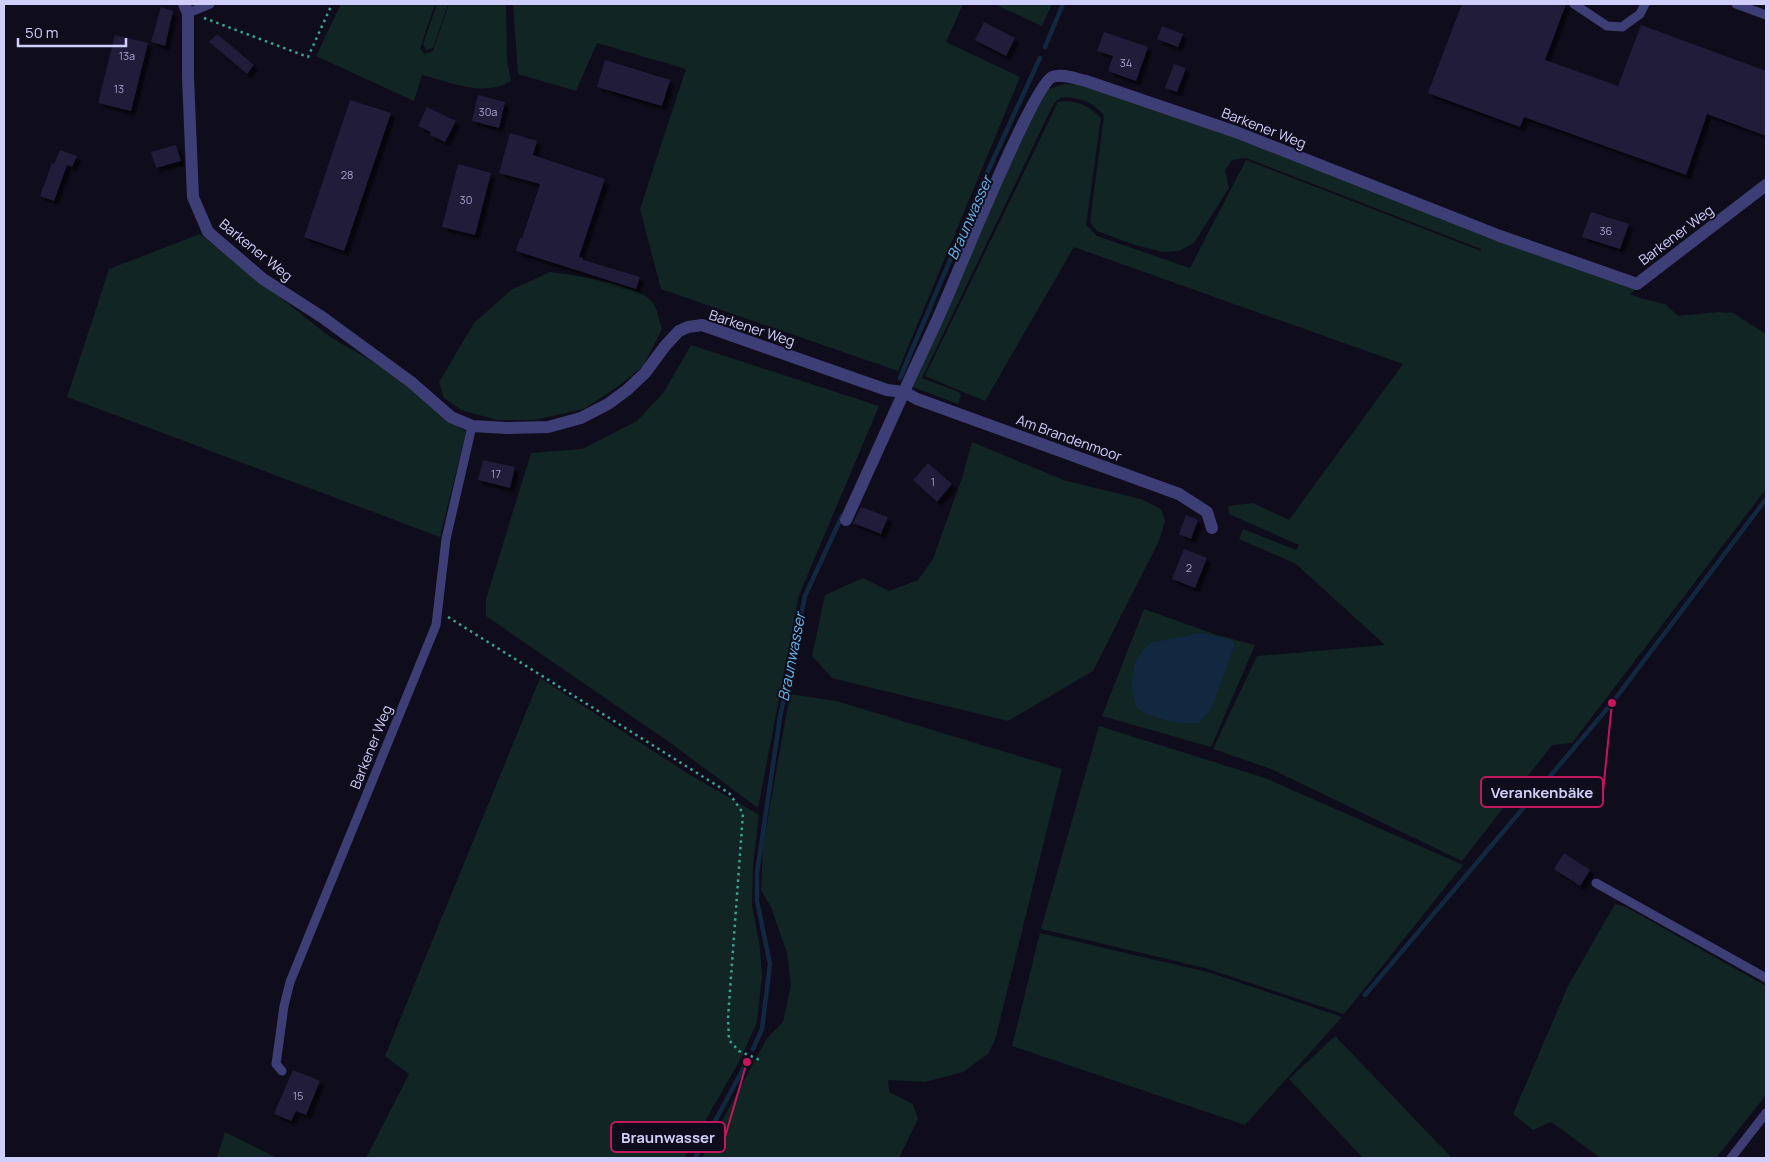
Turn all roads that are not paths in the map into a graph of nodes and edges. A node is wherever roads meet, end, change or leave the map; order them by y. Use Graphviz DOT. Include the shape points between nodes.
graph roads {
  1 [pos="210,4"];
  2 [pos="1574,4"];
  3 [pos="1646,4"];
  4 [pos="1736,4"];
  5 [pos="186,8"];
  6 [pos="1766,15"];
  7 [pos="1766,186"];
  8 [pos="904,392"];
  9 [pos="472,426"];
  10 [pos="846,520"];
  11 [pos="1212,528"];
  12 [pos="1596,883"];
  13 [pos="1766,978"];
  14 [pos="282,1070"];
  15 [pos="1766,1113"];
  16 [pos="1731,1158"];
  1 -- 5 [label="lane"];
  2 -- 3 [label="lane" via="1607,26 1622,27 1640,14"];
  4 -- 6 [label="lane"];
  5 -- 9 [label="street, Barkener Weg" via="193,196 208,232 263,279 322,317 411,382 451,417"];
  7 -- 8 [label="street, Barkener Weg" via="1637,284 1500,236 1236,132 1086,81 1052,77 1044,85 1022,125"];
  8 -- 9 [label="street, Barkener Weg" via="887,390 702,325 679,331 627,390 581,418 548,427"];
  8 -- 10 [label="street, Barkener Weg"];
  8 -- 11 [label="street, Am Brandenmoor" via="1179,494 1207,512"];
  9 -- 14 [label="lane, Barkener Weg" via="446,539 436,625 286,993 276,1064"];
  12 -- 13 [label="lane"];
  15 -- 16 [label="lane"];
}
